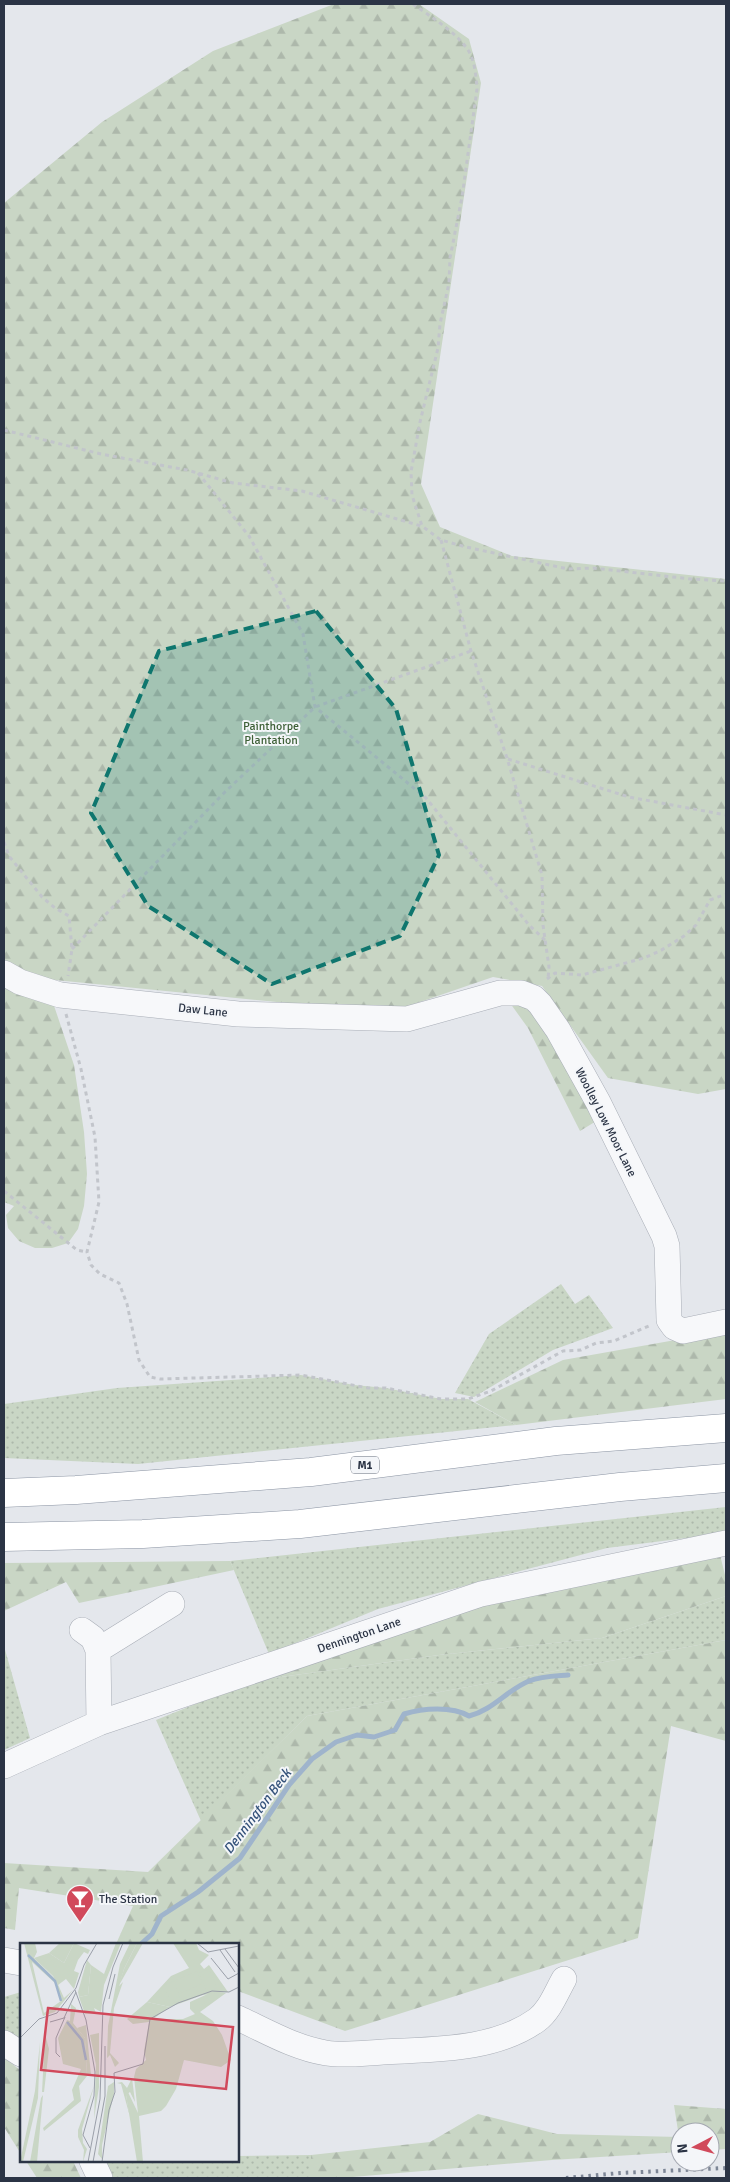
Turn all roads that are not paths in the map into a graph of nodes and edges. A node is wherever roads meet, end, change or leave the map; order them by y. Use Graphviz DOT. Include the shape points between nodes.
graph roads {
  1 [pos="4,973"];
  2 [pos="407,1019"];
  3 [pos="726,1322"];
  4 [pos="726,1428"];
  5 [pos="726,1478"];
  6 [pos="4,1493"];
  7 [pos="4,1537"];
  8 [pos="726,1543"];
  9 [pos="172,1604"];
  10 [pos="82,1630"];
  11 [pos="98,1650"];
  12 [pos="99,1723"];
  13 [pos="4,1766"];
  14 [pos="4,1960"];
  15 [pos="20,1963"];
  16 [pos="564,1979"];
  17 [pos="239,2018"];
  18 [pos="4,2044"];
  19 [pos="20,2053"];
  20 [pos="92,2162"];
  21 [pos="100,2178"];
  1 -- 2 [label="street, Daw Lane" via="20,982 60,995 238,1014"];
  2 -- 3 [label="street, Woolley Low Moor Lane" via="500,993 521,993 541,988 558,1030 598,1102 664,1236 668,1258 669,1320 683,1331"];
  4 -- 6 [label="highway, M1" via="556,1441 311,1472"];
  5 -- 7 [label="highway" via="300,1524 143,1534"];
  8 -- 12 [label="street, Dennington Lane" via="480,1594"];
  9 -- 11 [label="street"];
  10 -- 11 [label="street" via="93,1638"];
  11 -- 12 [label="street"];
  12 -- 13 [label="street, Dennington Lane"];
  14 -- 15 [label="street"];
  16 -- 17 [label="street" via="538,2019 521,2030 469,2045 326,2053 292,2043"];
  18 -- 19 [label="street"];
  20 -- 21 [label="street"];
}
